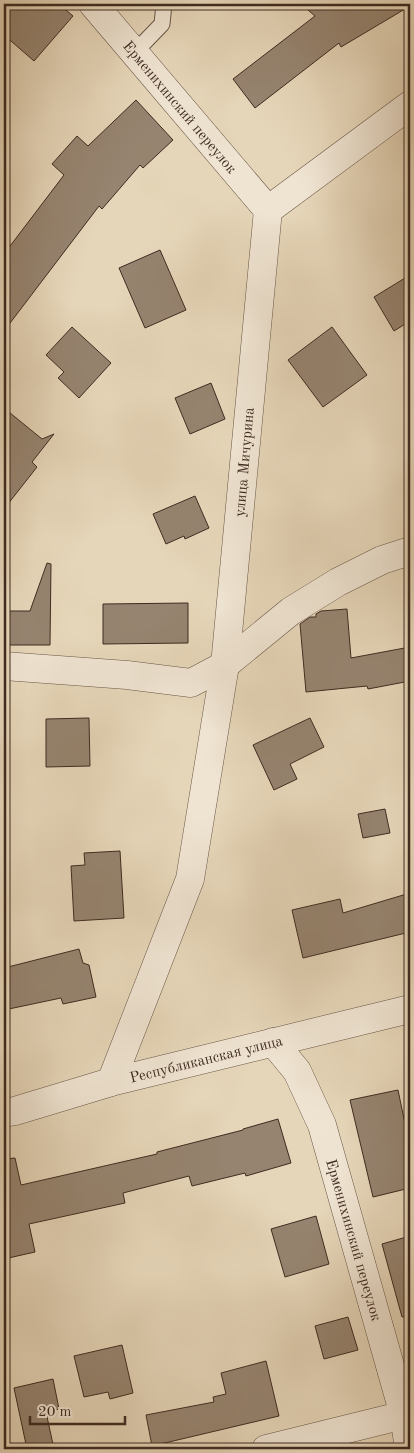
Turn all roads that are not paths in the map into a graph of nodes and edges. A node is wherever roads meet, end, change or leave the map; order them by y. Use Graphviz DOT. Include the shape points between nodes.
graph roads {
  1 [pos="93,4"];
  2 [pos="164,4"];
  3 [pos="134,52"];
  4 [pos="410,105"];
  5 [pos="268,210"];
  6 [pos="410,551"];
  7 [pos="4,666"];
  8 [pos="225,666"];
  9 [pos="410,1009"];
  10 [pos="273,1042"];
  11 [pos="111,1082"];
  12 [pos="4,1113"];
  13 [pos="407,1415"];
  14 [pos="266,1449"];
  15 [pos="409,1449"];
  1 -- 3 [label="street, Ерменихинский переулок"];
  2 -- 3 [label="lane" via="162,24"];
  3 -- 5 [label="street, Ерменихинский переулок"];
  4 -- 5 [label="street"];
  5 -- 8 [label="street, улица Мичурина"];
  6 -- 8 [label="street" via="382,560 338,582 291,611"];
  7 -- 8 [label="street" via="191,683"];
  8 -- 11 [label="street, улица Мичурина" via="190,878"];
  9 -- 10 [label="street, Республиканская улица"];
  10 -- 11 [label="street, Республиканская улица"];
  10 -- 13 [label="street, Ерменихинский переулок" via="297,1071 322,1126"];
  11 -- 12 [label="street, Республиканская улица"];
  13 -- 14 [label="street"];
  13 -- 15 [label="street, Ерменихинский переулок"];
}
